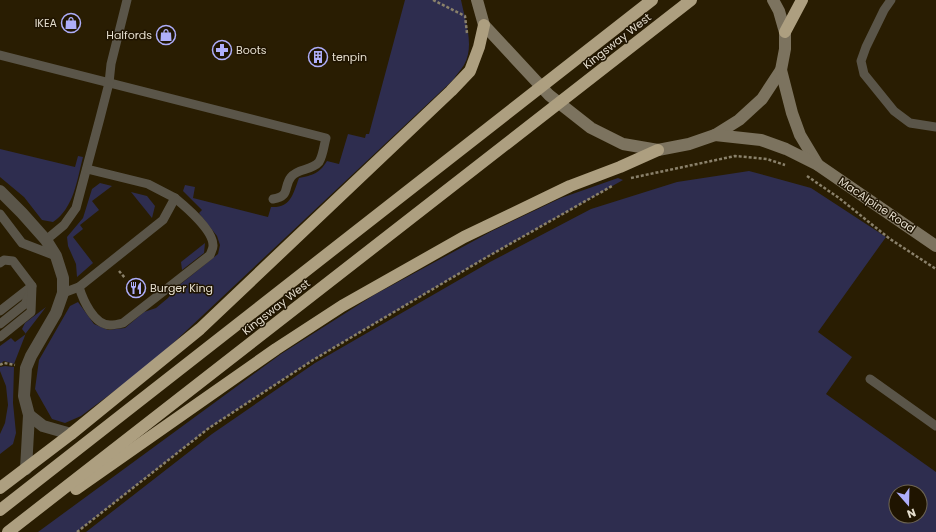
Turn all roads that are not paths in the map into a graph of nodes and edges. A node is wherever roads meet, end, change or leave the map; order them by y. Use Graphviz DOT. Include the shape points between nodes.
graph roads {
  1 [pos="127,0"];
  2 [pos="477,0"];
  3 [pos="652,0"];
  4 [pos="691,0"];
  5 [pos="773,0"];
  6 [pos="802,0"];
  7 [pos="891,0"];
  8 [pos="484,25"];
  9 [pos="785,32"];
  10 [pos="0,55"];
  11 [pos="781,70"];
  12 [pos="109,83"];
  13 [pos="936,127"];
  14 [pos="715,135"];
  15 [pos="658,150"];
  16 [pos="818,165"];
  17 [pos="87,169"];
  18 [pos="0,192"];
  19 [pos="175,198"];
  20 [pos="273,199"];
  21 [pos="0,214"];
  22 [pos="46,240"];
  23 [pos="936,246"];
  24 [pos="56,256"];
  25 [pos="0,263"];
  26 [pos="32,286"];
  27 [pos="79,287"];
  28 [pos="63,293"];
  29 [pos="0,311"];
  30 [pos="0,324"];
  31 [pos="0,337"];
  32 [pos="870,379"];
  33 [pos="29,415"];
  34 [pos="936,426"];
  35 [pos="71,434"];
  36 [pos="26,469"];
  37 [pos="0,488"];
  38 [pos="0,510"];
  39 [pos="8,532"];
  40 [pos="14,532"];
  1 -- 12 [label="lane" via="111,64"];
  2 -- 8 [label="main road"];
  3 -- 38 [label="highway, Kingsway West"];
  4 -- 39 [label="highway, Kingsway West"];
  5 -- 9 [label="main road"];
  6 -- 9 [label="highway"];
  7 -- 13 [label="lane" via="866,47 861,61 864,74 894,111 910,123"];
  8 -- 15 [label="main road" via="549,95 591,128 623,144"];
  8 -- 35 [label="highway" via="470,71 451,91 200,329"];
  9 -- 11 [label="main road"];
  10 -- 12 [label="lane"];
  11 -- 14 [label="main road" via="762,99 739,120"];
  11 -- 16 [label="main road, MacAlpine Road" via="800,135"];
  12 -- 17 [label="lane"];
  12 -- 20 [label="lane" via="326,138 318,163 295,172 290,178 286,193 280,198"];
  14 -- 15 [label="main road" via="689,144"];
  14 -- 16 [label="main road, MacAlpine Road" via="761,140"];
  15 -- 40 [label="highway" via="620,168 570,186 464,237 342,306 276,349"];
  16 -- 23 [label="main road, MacAlpine Road"];
  17 -- 19 [label="lane" via="148,184"];
  17 -- 22 [label="lane" via="76,208 64,225"];
  18 -- 22 [label="street"];
  19 -- 27 [label="lane" via="163,220"];
  19 -- 27 [label="lane" via="193,214 212,238 213,247 210,255 123,323 109,325 97,320 83,301"];
  21 -- 24 [label="lane" via="22,243"];
  22 -- 24 [label="street"];
  24 -- 28 [label="street" via="63,278"];
  25 -- 26 [label="lane" via="4,260 13,261"];
  26 -- 29 [label="lane"];
  26 -- 30 [label="lane" via="25,304"];
  26 -- 31 [label="lane" via="31,312"];
  27 -- 28 [label="lane"];
  28 -- 33 [label="street" via="56,313 26,368 24,396"];
  32 -- 34 [label="lane"];
  33 -- 35 [label="street" via="43,426"];
  33 -- 36 [label="street"];
  35 -- 36 [label="highway"];
  36 -- 37 [label="highway"];
}
